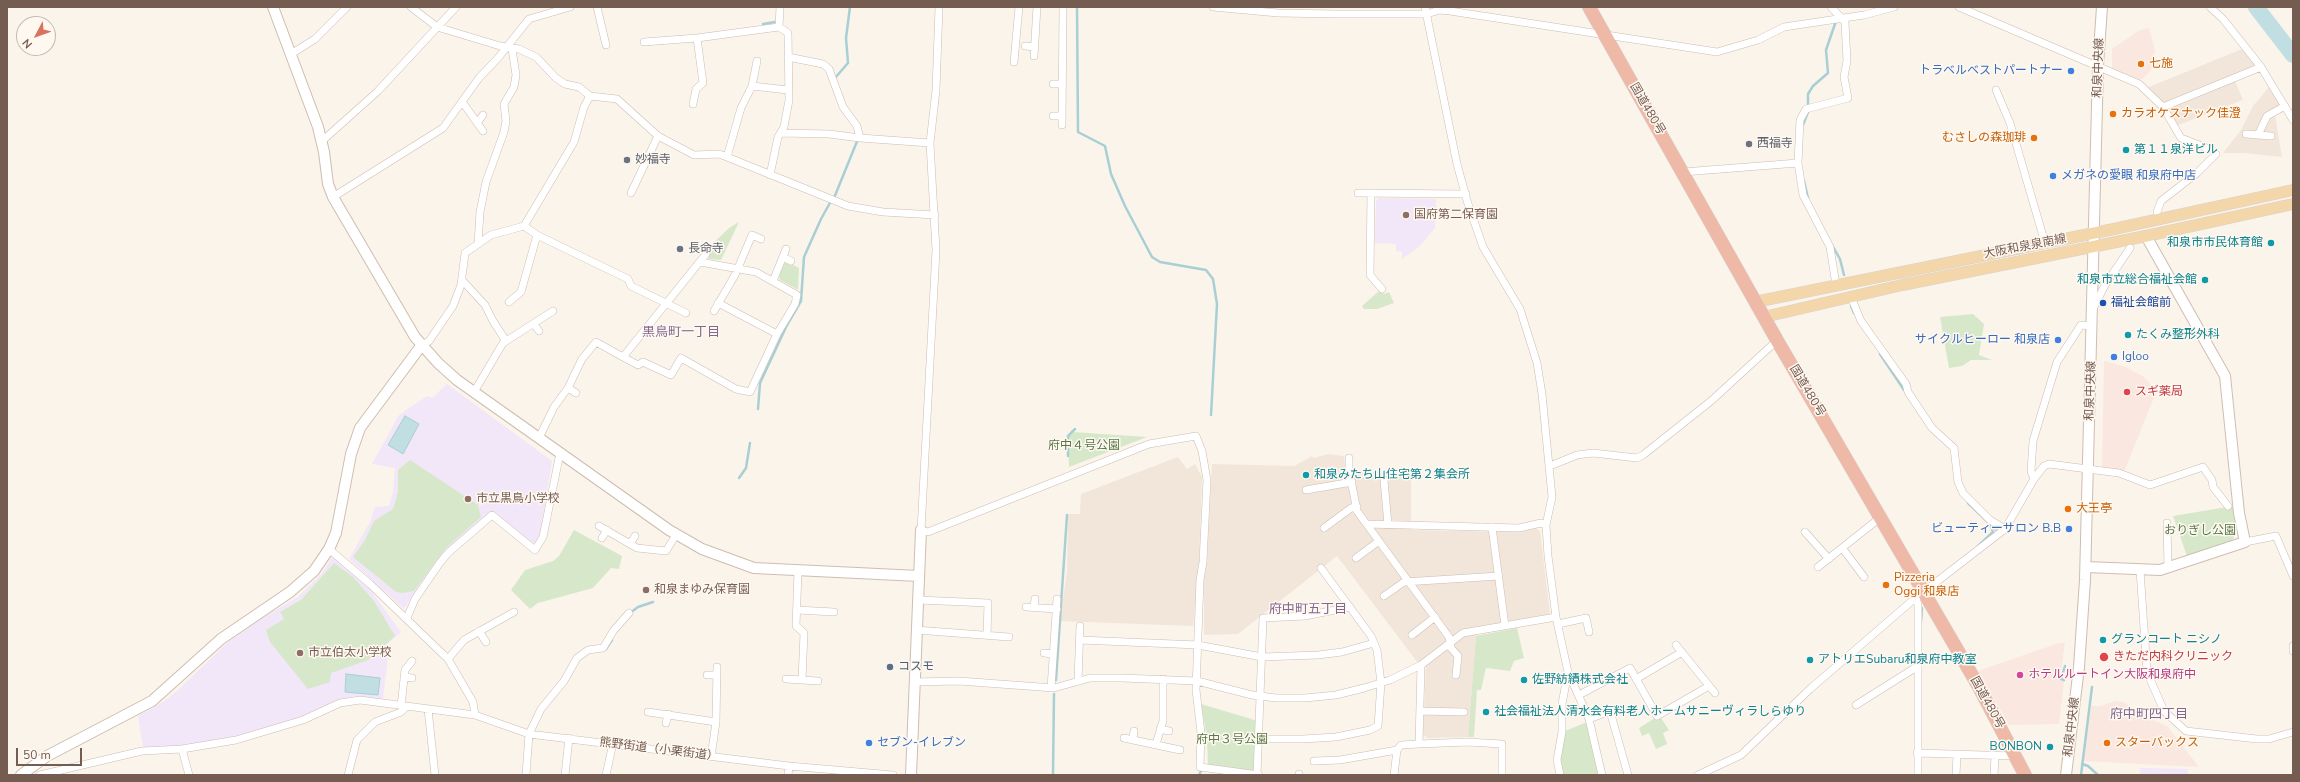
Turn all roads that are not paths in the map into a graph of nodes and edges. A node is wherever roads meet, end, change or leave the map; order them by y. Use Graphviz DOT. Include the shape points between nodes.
graph roads {
  1 [pos="273,7"];
  2 [pos="347,7"];
  3 [pos="411,7"];
  4 [pos="456,7"];
  5 [pos="570,7"];
  6 [pos="597,7"];
  7 [pos="780,7"];
  8 [pos="939,7"];
  9 [pos="1018,7"];
  10 [pos="1037,7"];
  11 [pos="1063,7"];
  12 [pos="1213,7"];
  13 [pos="1589,7"];
  14 [pos="1831,7"];
  15 [pos="1894,7"];
  16 [pos="1959,7"];
  17 [pos="2102,7"];
  18 [pos="2210,7"];
  19 [pos="1426,11"];
  20 [pos="1838,17"];
  21 [pos="437,27"];
  22 [pos="779,27"];
  23 [pos="1604,34"];
  24 [pos="697,38"];
  25 [pos="644,42"];
  26 [pos="508,45"];
  27 [pos="606,45"];
  28 [pos="1025,46"];
  29 [pos="1034,47"];
  30 [pos="291,54"];
  31 [pos="1034,56"];
  32 [pos="788,57"];
  33 [pos="758,61"];
  34 [pos="1014,62"];
  35 [pos="2098,65"];
  36 [pos="2261,67"];
  37 [pos="1053,84"];
  38 [pos="1062,84"];
  39 [pos="752,86"];
  40 [pos="788,90"];
  41 [pos="1996,90"];
  42 [pos="590,96"];
  43 [pos="463,103"];
  44 [pos="693,104"];
  45 [pos="2285,106"];
  46 [pos="2163,108"];
  47 [pos="483,115"];
  48 [pos="1053,116"];
  49 [pos="1062,116"];
  50 [pos="2293,120"];
  51 [pos="477,123"];
  52 [pos="1062,125"];
  53 [pos="484,131"];
  54 [pos="781,133"];
  55 [pos="2246,134"];
  56 [pos="2258,135"];
  57 [pos="658,136"];
  58 [pos="2271,136"];
  59 [pos="860,138"];
  60 [pos="321,142"];
  61 [pos="930,143"];
  62 [pos="727,156"];
  63 [pos="1798,163"];
  64 [pos="1683,172"];
  65 [pos="770,175"];
  66 [pos="2293,190"];
  67 [pos="631,193"];
  68 [pos="1358,193"];
  69 [pos="1371,193"];
  70 [pos="1466,194"];
  71 [pos="333,197"];
  72 [pos="2293,204"];
  73 [pos="935,215"];
  74 [pos="2158,220"];
  75 [pos="524,226"];
  76 [pos="2095,233"];
  77 [pos="537,235"];
  78 [pos="2146,236"];
  79 [pos="761,239"];
  80 [pos="2045,243"];
  81 [pos="478,244"];
  82 [pos="2094,247"];
  83 [pos="2130,248"];
  84 [pos="786,249"];
  85 [pos="706,254"];
  86 [pos="783,257"];
  87 [pos="791,261"];
  88 [pos="700,262"];
  89 [pos="737,267"];
  90 [pos="462,280"];
  91 [pos="773,281"];
  92 [pos="1836,285"];
  93 [pos="1382,289"];
  94 [pos="1851,297"];
  95 [pos="509,302"];
  96 [pos="665,302"];
  97 [pos="718,302"];
  98 [pos="1755,302"];
  99 [pos="2093,309"];
  100 [pos="553,311"];
  101 [pos="714,311"];
  102 [pos="686,313"];
  103 [pos="1764,317"];
  104 [pos="534,324"];
  105 [pos="2092,326"];
  106 [pos="538,331"];
  107 [pos="777,334"];
  108 [pos="506,341"];
  109 [pos="1778,342"];
  110 [pos="421,346"];
  111 [pos="623,357"];
  112 [pos="568,388"];
  113 [pos="474,392"];
  114 [pos="576,393"];
  115 [pos="539,438"];
  116 [pos="560,453"];
  117 [pos="1349,458"];
  118 [pos="1550,466"];
  119 [pos="2088,468"];
  120 [pos="2034,479"];
  121 [pos="1384,480"];
  122 [pos="1352,482"];
  123 [pos="1306,490"];
  124 [pos="2228,506"];
  125 [pos="1357,507"];
  126 [pos="1881,517"];
  127 [pos="2167,523"];
  128 [pos="1368,524"];
  129 [pos="1388,525"];
  130 [pos="1546,525"];
  131 [pos="599,526"];
  132 [pos="1492,527"];
  133 [pos="1324,528"];
  134 [pos="2005,529"];
  135 [pos="607,530"];
  136 [pos="921,530"];
  137 [pos="1805,532"];
  138 [pos="676,534"];
  139 [pos="635,536"];
  140 [pos="602,538"];
  141 [pos="1380,541"];
  142 [pos="2245,542"];
  143 [pos="630,544"];
  144 [pos="329,549"];
  145 [pos="1842,549"];
  146 [pos="1356,558"];
  147 [pos="1829,559"];
  148 [pos="1818,567"];
  149 [pos="2086,567"];
  150 [pos="1321,568"];
  151 [pos="2168,568"];
  152 [pos="2140,570"];
  153 [pos="798,571"];
  154 [pos="919,576"];
  155 [pos="1499,576"];
  156 [pos="2293,576"];
  157 [pos="1864,577"];
  158 [pos="1410,582"];
  159 [pos="1920,595"];
  160 [pos="1384,596"];
  161 [pos="1035,599"];
  162 [pos="918,600"];
  163 [pos="1057,600"];
  164 [pos="1026,607"];
  165 [pos="1034,607"];
  166 [pos="1350,607"];
  167 [pos="1056,609"];
  168 [pos="797,610"];
  169 [pos="514,612"];
  170 [pos="834,612"];
  171 [pos="629,613"];
  172 [pos="1435,617"];
  173 [pos="1556,617"];
  174 [pos="407,618"];
  175 [pos="1558,624"];
  176 [pos="1080,626"];
  177 [pos="1505,626"];
  178 [pos="916,630"];
  179 [pos="479,631"];
  180 [pos="1589,632"];
  181 [pos="987,635"];
  182 [pos="1412,635"];
  183 [pos="1009,637"];
  184 [pos="1080,640"];
  185 [pos="486,642"];
  186 [pos="1451,642"];
  187 [pos="1374,643"];
  188 [pos="1676,645"];
  189 [pos="1198,646"];
  190 [pos="2293,646"];
  191 [pos="2293,651"];
  192 [pos="1682,652"];
  193 [pos="1044,653"];
  194 [pos="1053,654"];
  195 [pos="1262,657"];
  196 [pos="448,659"];
  197 [pos="412,661"];
  198 [pos="1421,665"];
  199 [pos="1918,666"];
  200 [pos="717,667"];
  201 [pos="1568,672"];
  202 [pos="707,675"];
  203 [pos="717,675"];
  204 [pos="1456,676"];
  205 [pos="404,677"];
  206 [pos="412,678"];
  207 [pos="786,679"];
  208 [pos="1163,679"];
  209 [pos="1636,679"];
  210 [pos="802,680"];
  211 [pos="818,681"];
  212 [pos="1078,681"];
  213 [pos="1196,681"];
  214 [pos="914,682"];
  215 [pos="1381,683"];
  216 [pos="1709,686"];
  217 [pos="1051,688"];
  218 [pos="1715,694"];
  219 [pos="1579,695"];
  220 [pos="1261,696"];
  221 [pos="1856,705"];
  222 [pos="403,707"];
  223 [pos="428,709"];
  224 [pos="1420,711"];
  225 [pos="648,712"];
  226 [pos="1464,712"];
  227 [pos="668,714"];
  228 [pos="475,715"];
  229 [pos="1590,719"];
  230 [pos="716,722"];
  231 [pos="666,723"];
  232 [pos="1160,729"];
  233 [pos="1134,731"];
  234 [pos="1169,731"];
  235 [pos="2293,732"];
  236 [pos="529,734"];
  237 [pos="569,738"];
  238 [pos="1124,738"];
  239 [pos="1259,738"];
  240 [pos="1133,739"];
  241 [pos="613,744"];
  242 [pos="1156,744"];
  243 [pos="1419,744"];
  244 [pos="182,749"];
  245 [pos="1180,750"];
  246 [pos="1397,750"];
  247 [pos="1917,754"];
  248 [pos="1957,755"];
  249 [pos="1995,756"];
  250 [pos="2016,756"];
  251 [pos="711,757"];
  252 [pos="1314,761"];
  253 [pos="789,766"];
  254 [pos="27,774"];
  255 [pos="40,775"];
  256 [pos="189,775"];
  257 [pos="348,775"];
  258 [pos="435,775"];
  259 [pos="526,775"];
  260 [pos="565,775"];
  261 [pos="606,775"];
  262 [pos="788,775"];
  263 [pos="893,775"];
  264 [pos="911,775"];
  265 [pos="1258,775"];
  266 [pos="1394,775"];
  267 [pos="1502,775"];
  268 [pos="1560,775"];
  269 [pos="1602,775"];
  270 [pos="1628,775"];
  271 [pos="1698,775"];
  272 [pos="1918,775"];
  273 [pos="1956,775"];
  274 [pos="1994,775"];
  275 [pos="2025,775"];
  276 [pos="2066,775"];
  1 -- 30 [label="street"];
  2 -- 30 [label="street" via="315,39"];
  3 -- 21 [label="street"];
  4 -- 21 [label="street"];
  5 -- 26 [label="street" via="529,19"];
  6 -- 27 [label="street"];
  7 -- 22 [label="street"];
  8 -- 61 [label="street" via="936,90"];
  9 -- 34 [label="street"];
  10 -- 29 [label="street"];
  11 -- 38 [label="street"];
  12 -- 19 [label="street" via="1278,13"];
  13 -- 23 [label="highway, 国道480号"];
  14 -- 20 [label="street"];
  15 -- 20 [label="street" via="1864,15"];
  16 -- 35 [label="street" via="2008,30"];
  17 -- 35 [label="street, 和泉中央線"];
  18 -- 36 [label="street"];
  19 -- 23 [label="street" via="1450,11"];
  19 -- 70 [label="street" via="1457,164"];
  20 -- 23 [label="street" via="1784,27 1758,40 1717,52"];
  20 -- 63 [label="street" via="1845,22 1847,60 1844,78 1848,98 1808,109 1800,120"];
  21 -- 26 [label="street" via="500,46"];
  21 -- 60 [label="street" via="378,91"];
  22 -- 24 [label="street"];
  22 -- 32 [label="street" via="788,32"];
  23 -- 64 [label="highway, 国道480号"];
  24 -- 25 [label="street"];
  24 -- 44 [label="street" via="703,83 696,89"];
  26 -- 42 [label="street" via="536,57 556,78"];
  26 -- 43 [label="street" via="479,78"];
  26 -- 81 [label="street" via="512,48 516,75 514,87 504,104 504,132 486,182 480,212"];
  28 -- 29 [label="street"];
  29 -- 31 [label="street"];
  30 -- 60 [label="street"];
  32 -- 40 [label="street"];
  32 -- 59 [label="street" via="822,64 829,69 843,107 857,126"];
  33 -- 39 [label="street"];
  35 -- 46 [label="street" via="2139,84"];
  35 -- 76 [label="street, 和泉中央線"];
  36 -- 45 [label="street"];
  36 -- 46 [label="street"];
  37 -- 38 [label="street"];
  38 -- 49 [label="street"];
  39 -- 40 [label="street"];
  39 -- 62 [label="street" via="741,108"];
  40 -- 54 [label="street" via="789,100"];
  41 -- 80 [label="street" via="2010,123"];
  42 -- 57 [label="street" via="617,99"];
  42 -- 75 [label="street" via="584,107 574,142"];
  43 -- 51 [label="street"];
  43 -- 71 [label="street" via="444,128"];
  45 -- 50 [label="street"];
  45 -- 56 [label="street" via="2266,116"];
  46 -- 74 [label="street" via="2181,138 2216,154 2197,173 2161,201 2157,212"];
  47 -- 51 [label="street"];
  48 -- 49 [label="street"];
  49 -- 52 [label="street"];
  51 -- 53 [label="street"];
  54 -- 59 [label="street" via="829,134"];
  54 -- 65 [label="street"];
  55 -- 56 [label="street"];
  56 -- 58 [label="street"];
  57 -- 62 [label="street" via="694,155"];
  57 -- 67 [label="street"];
  59 -- 61 [label="street"];
  60 -- 71 [label="street" via="328,184"];
  61 -- 73 [label="street"];
  62 -- 65 [label="street"];
  63 -- 64 [label="street"];
  63 -- 92 [label="street" via="1803,195 1830,247"];
  64 -- 98 [label="highway, 国道480号"];
  65 -- 73 [label="street" via="848,206 884,212"];
  66 -- 74 [label="main road, 大阪和泉泉南線"];
  68 -- 69 [label="street"];
  69 -- 70 [label="street"];
  69 -- 93 [label="street" via="1370,275"];
  70 -- 118 [label="street" via="1483,247 1520,309 1534,350"];
  71 -- 110 [label="street"];
  72 -- 78 [label="main road, 大阪和泉泉南線"];
  73 -- 136 [label="street" via="936,250"];
  74 -- 76 [label="main road, 大阪和泉泉南線"];
  75 -- 77 [label="street"];
  75 -- 81 [label="street" via="491,235"];
  76 -- 80 [label="main road, 大阪和泉泉南線"];
  76 -- 82 [label="street, 和泉中央線"];
  77 -- 95 [label="street" via="521,292"];
  77 -- 96 [label="street" via="628,279 631,286"];
  78 -- 82 [label="main road, 大阪和泉泉南線"];
  78 -- 142 [label="street" via="2225,376 2239,513"];
  79 -- 89 [label="street" via="752,235"];
  80 -- 92 [label="main road, 大阪和泉泉南線"];
  81 -- 90 [label="street" via="465,252"];
  82 -- 94 [label="main road, 大阪和泉泉南線"];
  82 -- 99 [label="street, 和泉中央線"];
  83 -- 99 [label="street" via="2105,285"];
  84 -- 86 [label="street"];
  85 -- 88 [label="street"];
  86 -- 87 [label="street"];
  86 -- 91 [label="street"];
  88 -- 89 [label="street"];
  88 -- 96 [label="street"];
  89 -- 91 [label="street" via="756,272"];
  89 -- 97 [label="street" via="735,275"];
  90 -- 108 [label="street" via="485,305"];
  90 -- 110 [label="street" via="453,306 440,328"];
  91 -- 107 [label="street" via="797,295 795,304"];
  92 -- 98 [label="main road, 大阪和泉泉南線"];
  94 -- 103 [label="main road, 大阪和泉泉南線"];
  94 -- 134 [label="street" via="1861,321 1906,384 1908,392 1932,428 1954,448 1958,482 1963,494 1990,520"];
  96 -- 102 [label="street"];
  96 -- 111 [label="street" via="645,332"];
  97 -- 101 [label="street"];
  97 -- 107 [label="street"];
  98 -- 103 [label="highway, 国道480号"];
  99 -- 105 [label="street, 和泉中央線"];
  100 -- 104 [label="street"];
  103 -- 109 [label="highway, 国道480号"];
  104 -- 106 [label="street"];
  104 -- 108 [label="street"];
  105 -- 119 [label="street, 和泉中央線"];
  105 -- 120 [label="street" via="2081,325 2054,370 2033,441 2031,471"];
  107 -- 111 [label="street" via="750,392 736,389 681,358 671,375 643,362 638,365"];
  108 -- 113 [label="street"];
  109 -- 118 [label="street" via="1711,401 1643,455 1637,458 1593,453 1577,455"];
  109 -- 126 [label="highway, 国道480号"];
  110 -- 113 [label="street" via="457,380"];
  110 -- 144 [label="street" via="360,428 351,454 339,520"];
  111 -- 112 [label="street" via="596,342 582,359"];
  112 -- 114 [label="street"];
  112 -- 115 [label="street" via="554,407"];
  113 -- 115 [label="street"];
  115 -- 116 [label="street"];
  116 -- 138 [label="street"];
  116 -- 174 [label="street" via="543,537 535,550 492,515 448,553 415,599"];
  117 -- 122 [label="street"];
  118 -- 130 [label="street" via="1552,497"];
  119 -- 120 [label="street" via="2049,464 2044,466"];
  119 -- 124 [label="street" via="2119,473 2150,485 2203,467 2212,480 2213,487"];
  119 -- 149 [label="street, 和泉中央線"];
  120 -- 134 [label="street"];
  121 -- 129 [label="street"];
  122 -- 123 [label="street"];
  122 -- 125 [label="street"];
  125 -- 128 [label="street"];
  125 -- 133 [label="street" via="1351,508"];
  126 -- 145 [label="street"];
  126 -- 159 [label="highway, 国道480号"];
  127 -- 151 [label="street"];
  128 -- 129 [label="street"];
  128 -- 141 [label="street"];
  129 -- 132 [label="street"];
  130 -- 132 [label="street" via="1541,523 1519,528"];
  130 -- 173 [label="street"];
  131 -- 135 [label="street"];
  132 -- 155 [label="street"];
  134 -- 159 [label="street"];
  135 -- 140 [label="street"];
  135 -- 143 [label="street"];
  136 -- 154 [label="street"];
  136 -- 189 [label="street" via="928,532 1149,444 1196,436 1202,451 1207,480"];
  137 -- 147 [label="street"];
  138 -- 143 [label="street" via="666,551 636,548"];
  138 -- 153 [label="street" via="708,552 754,568"];
  139 -- 143 [label="street"];
  141 -- 146 [label="street"];
  141 -- 158 [label="street"];
  142 -- 151 [label="street"];
  142 -- 156 [label="street" via="2276,536"];
  144 -- 174 [label="street"];
  144 -- 254 [label="street" via="314,571 300,585 221,639 152,701 47,756"];
  145 -- 147 [label="street"];
  145 -- 157 [label="street"];
  147 -- 148 [label="street"];
  149 -- 152 [label="street"];
  149 -- 276 [label="street, 和泉中央線" via="2079,667"];
  150 -- 166 [label="street"];
  151 -- 152 [label="street"];
  152 -- 235 [label="street" via="2147,672 2164,711 2186,731 2257,739 2269,739"];
  153 -- 154 [label="street"];
  153 -- 168 [label="street"];
  154 -- 162 [label="street"];
  155 -- 158 [label="street"];
  155 -- 177 [label="street"];
  158 -- 160 [label="street" via="1404,582"];
  158 -- 172 [label="street"];
  159 -- 199 [label="street"];
  159 -- 250 [label="highway, 国道480号"];
  159 -- 271 [label="street" via="1810,690 1741,755"];
  161 -- 165 [label="street"];
  162 -- 178 [label="street"];
  162 -- 181 [label="street" via="988,603"];
  163 -- 167 [label="street"];
  164 -- 165 [label="street"];
  165 -- 167 [label="street"];
  166 -- 187 [label="street"];
  166 -- 195 [label="street" via="1305,616 1264,618"];
  167 -- 194 [label="street"];
  168 -- 170 [label="street"];
  168 -- 210 [label="street" via="796,626 804,633"];
  169 -- 179 [label="street"];
  171 -- 236 [label="street" via="603,648 588,650 577,658 564,681 540,709"];
  172 -- 182 [label="street"];
  172 -- 186 [label="street"];
  173 -- 175 [label="street"];
  173 -- 177 [label="street"];
  174 -- 196 [label="street"];
  175 -- 180 [label="street" via="1586,618"];
  175 -- 201 [label="street"];
  176 -- 184 [label="street"];
  177 -- 186 [label="street" via="1463,633"];
  178 -- 181 [label="street"];
  178 -- 214 [label="street"];
  179 -- 185 [label="street"];
  179 -- 196 [label="street" via="464,640"];
  181 -- 183 [label="street"];
  184 -- 189 [label="street"];
  184 -- 212 [label="street"];
  186 -- 198 [label="street"];
  186 -- 204 [label="street" via="1451,648 1458,656"];
  187 -- 195 [label="street" via="1342,652"];
  187 -- 215 [label="street" via="1380,662"];
  188 -- 192 [label="street"];
  189 -- 195 [label="street"];
  189 -- 213 [label="street"];
  190 -- 191 [label="street"];
  192 -- 209 [label="street"];
  192 -- 216 [label="street"];
  193 -- 194 [label="street"];
  194 -- 217 [label="street"];
  195 -- 220 [label="street"];
  196 -- 228 [label="street" via="473,702"];
  197 -- 205 [label="street" via="405,670"];
  198 -- 215 [label="street"];
  198 -- 224 [label="street"];
  199 -- 221 [label="street"];
  199 -- 247 [label="street"];
  200 -- 203 [label="street"];
  201 -- 219 [label="street"];
  201 -- 268 [label="street" via="1557,760"];
  202 -- 203 [label="street"];
  203 -- 230 [label="street"];
  205 -- 206 [label="street"];
  205 -- 222 [label="street"];
  207 -- 210 [label="street"];
  208 -- 212 [label="street" via="1090,678"];
  208 -- 213 [label="street"];
  208 -- 232 [label="street" via="1163,721"];
  209 -- 216 [label="street" via="1657,716"];
  209 -- 219 [label="street" via="1630,668"];
  210 -- 211 [label="street"];
  212 -- 217 [label="street"];
  213 -- 220 [label="street"];
  213 -- 265 [label="street" via="1201,733 1200,767"];
  214 -- 217 [label="street" via="959,681"];
  214 -- 264 [label="street"];
  215 -- 220 [label="street" via="1336,695 1305,698"];
  215 -- 239 [label="street" via="1378,726 1370,730 1336,737"];
  216 -- 218 [label="street"];
  219 -- 229 [label="street"];
  220 -- 239 [label="street"];
  222 -- 223 [label="street, 熊野街道（小栗街道）"];
  222 -- 244 [label="street, 熊野街道（小栗街道）" via="360,700 348,701 303,720 243,738"];
  222 -- 257 [label="street" via="401,712 375,722 357,740"];
  223 -- 228 [label="street, 熊野街道（小栗街道）"];
  223 -- 258 [label="street"];
  224 -- 226 [label="street"];
  224 -- 243 [label="street"];
  225 -- 227 [label="street"];
  227 -- 230 [label="street"];
  227 -- 231 [label="street"];
  228 -- 236 [label="street, 熊野街道（小栗街道）"];
  229 -- 269 [label="street"];
  229 -- 270 [label="street" via="1610,711"];
  230 -- 251 [label="street"];
  232 -- 234 [label="street"];
  232 -- 242 [label="street"];
  233 -- 240 [label="street"];
  236 -- 237 [label="street, 熊野街道（小栗街道）"];
  236 -- 259 [label="street"];
  237 -- 241 [label="street, 熊野街道（小栗街道）"];
  237 -- 260 [label="street"];
  238 -- 240 [label="street"];
  239 -- 265 [label="street"];
  240 -- 242 [label="street"];
  241 -- 251 [label="street, 熊野街道（小栗街道）"];
  241 -- 261 [label="street"];
  242 -- 245 [label="street"];
  243 -- 246 [label="street" via="1401,745"];
  243 -- 267 [label="street" via="1502,744"];
  244 -- 255 [label="street, 熊野街道（小栗街道）" via="142,751"];
  244 -- 256 [label="street"];
  246 -- 252 [label="street" via="1340,760"];
  246 -- 266 [label="street"];
  247 -- 248 [label="street"];
  247 -- 272 [label="street"];
  248 -- 249 [label="street"];
  248 -- 273 [label="street"];
  249 -- 250 [label="street"];
  249 -- 274 [label="street"];
  250 -- 275 [label="highway, 国道480号"];
  251 -- 253 [label="street, 熊野街道（小栗街道）"];
  253 -- 262 [label="street"];
  253 -- 263 [label="street, 熊野街道（小栗街道）"];
}
